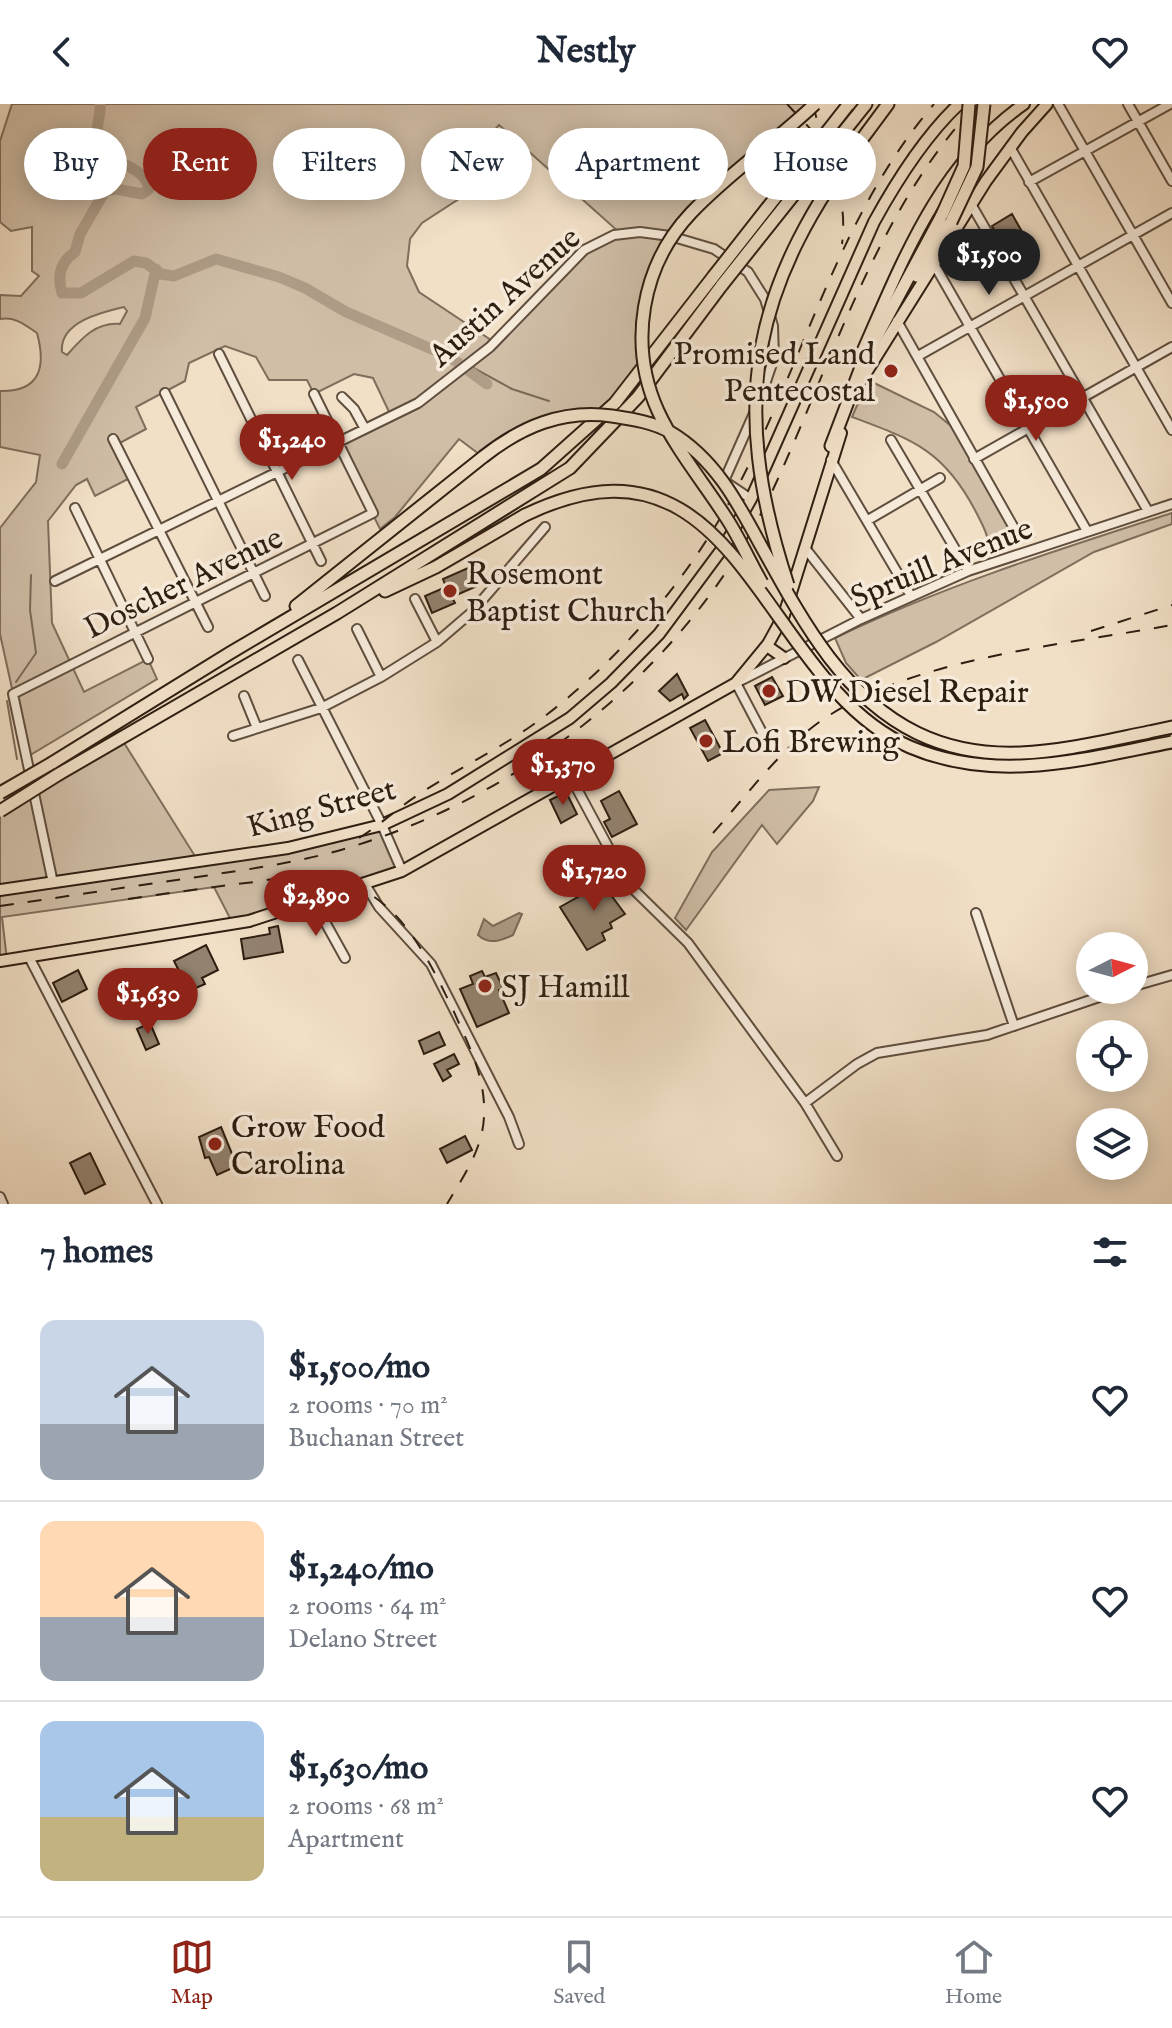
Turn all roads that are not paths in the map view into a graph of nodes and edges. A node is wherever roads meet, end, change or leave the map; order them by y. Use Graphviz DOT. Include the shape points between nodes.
graph roads {
  1 [pos="815,104"];
  2 [pos="866,104"];
  3 [pos="888,104"];
  4 [pos="959,104"];
  5 [pos="969,104"];
  6 [pos="984,104"];
  7 [pos="1024,104"];
  8 [pos="1047,104"];
  9 [pos="1058,104"];
  10 [pos="1128,104"];
  11 [pos="1170,104"];
  12 [pos="849,105"];
  13 [pos="1138,122"];
  14 [pos="1010,147"];
  15 [pos="1084,151"];
  16 [pos="1172,181"];
  17 [pos="1029,182"];
  18 [pos="971,204"];
  19 [pos="1172,213"];
  20 [pos="946,218"];
  21 [pos="1132,235"];
  22 [pos="934,264"];
  23 [pos="1078,264"];
  24 [pos="718,281"];
  25 [pos="1024,296"];
  26 [pos="1172,303"];
  27 [pos="897,321"];
  28 [pos="970,326"];
  29 [pos="1172,347"];
  30 [pos="219,354"];
  31 [pos="918,356"];
  32 [pos="1137,367"];
  33 [pos="165,393"];
  34 [pos="314,394"];
  35 [pos="342,397"];
  36 [pos="1082,398"];
  37 [pos="846,415"];
  38 [pos="365,429"];
  39 [pos="1029,429"];
  40 [pos="1172,430"];
  41 [pos="113,439"];
  42 [pos="891,440"];
  43 [pos="338,443"];
  44 [pos="831,446"];
  45 [pos="974,459"];
  46 [pos="831,460"];
  47 [pos="277,472"];
  48 [pos="940,478"];
  49 [pos="921,489"];
  50 [pos="751,499"];
  51 [pos="218,501"];
  52 [pos="1172,504"];
  53 [pos="75,508"];
  54 [pos="1148,511"];
  55 [pos="868,520"];
  56 [pos="545,527"];
  57 [pos="1014,528"];
  58 [pos="159,530"];
  59 [pos="1087,531"];
  60 [pos="313,545"];
  61 [pos="805,548"];
  62 [pos="99,559"];
  63 [pos="321,561"];
  64 [pos="968,571"];
  65 [pos="254,575"];
  66 [pos="55,581"];
  67 [pos="265,596"];
  68 [pos="911,596"];
  69 [pos="415,599"];
  70 [pos="195,602"];
  71 [pos="337,613"];
  72 [pos="779,615"];
  73 [pos="800,615"];
  74 [pos="861,619"];
  75 [pos="208,627"];
  76 [pos="357,629"];
  77 [pos="135,632"];
  78 [pos="437,642"];
  79 [pos="767,646"];
  80 [pos="230,653"];
  81 [pos="784,658"];
  82 [pos="148,659"];
  83 [pos="298,660"];
  84 [pos="381,677"];
  85 [pos="736,683"];
  86 [pos="244,696"];
  87 [pos="321,708"];
  88 [pos="1172,727"];
  89 [pos="257,728"];
  90 [pos="233,736"];
  91 [pos="767,742"];
  92 [pos="1172,742"];
  93 [pos="570,776"];
  94 [pos="0,793"];
  95 [pos="0,811"];
  96 [pos="382,825"];
  97 [pos="402,871"];
  98 [pos="53,883"];
  99 [pos="365,884"];
  100 [pos="0,890"];
  101 [pos="314,902"];
  102 [pos="976,913"];
  103 [pos="29,957"];
  104 [pos="345,958"];
  105 [pos="0,961"];
  106 [pos="1172,975"];
  107 [pos="1148,982"];
  108 [pos="1079,1004"];
  109 [pos="1014,1026"];
  110 [pos="805,1103"];
  111 [pos="519,1144"];
  112 [pos="837,1156"];
  113 [pos="0,1197"];
  114 [pos="3,1204"];
  115 [pos="157,1204"];
  1 -- 72 [label="highway, bridge" via="685,221 659,261 643,313 646,375 659,413 728,521"];
  2 -- 24 [label="highway, bridge"];
  3 -- 73 [label="highway, bridge" via="825,188 801,231 776,287 760,355 755,407 759,470 773,536"];
  4 -- 50 [label="main road, King Street" via="941,120 874,222"];
  5 -- 20 [label="highway, bridge" via="964,166"];
  6 -- 20 [label="highway, bridge" via="977,167"];
  7 -- 44 [label="main road" via="971,152 924,217 854,371"];
  8 -- 14 [label="main road"];
  9 -- 15 [label="street"];
  10 -- 13 [label="street"];
  11 -- 13 [label="street"];
  12 -- 24 [label="highway, bridge"];
  13 -- 15 [label="street"];
  13 -- 16 [label="street"];
  14 -- 17 [label="street"];
  14 -- 18 [label="main road"];
  15 -- 17 [label="street"];
  15 -- 21 [label="street"];
  17 -- 23 [label="street"];
  18 -- 22 [label="main road"];
  18 -- 25 [label="street"];
  19 -- 21 [label="street"];
  20 -- 37 [label="highway" via="873,352"];
  20 -- 44 [label="highway" via="863,362"];
  21 -- 23 [label="street"];
  21 -- 26 [label="street"];
  22 -- 27 [label="main road"];
  22 -- 28 [label="street"];
  23 -- 25 [label="street"];
  23 -- 32 [label="street"];
  24 -- 71 [label="highway" via="638,397 570,468"];
  24 -- 80 [label="highway" via="615,403 557,457"];
  25 -- 28 [label="street"];
  25 -- 36 [label="street"];
  27 -- 31 [label="street"];
  27 -- 37 [label="main road"];
  28 -- 31 [label="street"];
  28 -- 39 [label="street"];
  29 -- 32 [label="street"];
  30 -- 47 [label="street"];
  31 -- 45 [label="street"];
  32 -- 36 [label="street"];
  32 -- 40 [label="street"];
  33 -- 51 [label="street"];
  34 -- 43 [label="street"];
  35 -- 38 [label="street"];
  36 -- 39 [label="street"];
  36 -- 54 [label="street"];
  37 -- 46 [label="main road"];
  38 -- 43 [label="street, Austin Avenue"];
  38 -- 50 [label="street, Austin Avenue" via="418,403 467,367 576,258 614,235 670,236 714,249 748,272 765,299 774,358 724,481"];
  39 -- 45 [label="street"];
  39 -- 59 [label="street"];
  41 -- 58 [label="street"];
  42 -- 49 [label="street"];
  43 -- 47 [label="street, Austin Avenue"];
  43 -- 60 [label="street, Doscher Avenue" via="373,513"];
  44 -- 46 [label="main road"];
  45 -- 57 [label="street"];
  46 -- 55 [label="street"];
  46 -- 61 [label="main road"];
  47 -- 51 [label="street, Austin Avenue"];
  47 -- 60 [label="street"];
  48 -- 49 [label="street"];
  49 -- 55 [label="street"];
  49 -- 64 [label="street"];
  50 -- 96 [label="main road, King Street" via="687,598 611,683 517,753"];
  51 -- 58 [label="street, Austin Avenue"];
  51 -- 65 [label="street"];
  52 -- 54 [label="street, Spruill Avenue"];
  53 -- 62 [label="street"];
  54 -- 59 [label="street, Spruill Avenue"];
  55 -- 68 [label="street"];
  56 -- 78 [label="street" via="472,612"];
  58 -- 62 [label="street, Austin Avenue"];
  58 -- 70 [label="street"];
  59 -- 64 [label="street, Spruill Avenue"];
  60 -- 63 [label="street"];
  60 -- 65 [label="street, Doscher Avenue"];
  61 -- 74 [label="street"];
  61 -- 79 [label="main road" via="784,615"];
  62 -- 66 [label="street, Austin Avenue"];
  62 -- 77 [label="street"];
  64 -- 68 [label="street, Spruill Avenue"];
  65 -- 67 [label="street"];
  65 -- 70 [label="street, Doscher Avenue"];
  68 -- 74 [label="street, Spruill Avenue"];
  69 -- 78 [label="street"];
  70 -- 75 [label="street"];
  70 -- 77 [label="street, Doscher Avenue"];
  71 -- 72 [label="highway, bridge" via="436,567 525,515 570,496 602,491 636,494 691,516 715,535"];
  71 -- 95 [label="highway, bridge"];
  72 -- 92 [label="highway, bridge" via="845,702 891,737 924,752 979,766 1016,768"];
  73 -- 80 [label="highway, bridge" via="728,487 703,457 669,431 627,419 576,414 527,427 483,457 327,584"];
  73 -- 88 [label="highway, bridge" via="851,684 895,721 952,747 1036,754"];
  74 -- 81 [label="street, Spruill Avenue"];
  76 -- 84 [label="street"];
  77 -- 82 [label="street"];
  77 -- 98 [label="street, Doscher Avenue" via="13,694"];
  78 -- 84 [label="street"];
  79 -- 81 [label="main road"];
  79 -- 85 [label="main road"];
  80 -- 94 [label="highway, bridge"];
  81 -- 85 [label="street, Spruill Avenue"];
  83 -- 87 [label="street"];
  84 -- 87 [label="street"];
  85 -- 91 [label="street"];
  85 -- 93 [label="main road"];
  86 -- 89 [label="street"];
  87 -- 89 [label="street"];
  87 -- 96 [label="street"];
  89 -- 90 [label="street"];
  93 -- 97 [label="main road"];
  93 -- 110 [label="street" via="628,884 688,943"];
  96 -- 97 [label="street"];
  96 -- 98 [label="main road, King Street" via="288,848"];
  97 -- 99 [label="main road"];
  98 -- 100 [label="main road, King Street"];
  99 -- 101 [label="main road"];
  99 -- 111 [label="street" via="431,964"];
  101 -- 103 [label="main road" via="249,921"];
  101 -- 104 [label="street"];
  102 -- 109 [label="street"];
  103 -- 105 [label="main road"];
  103 -- 115 [label="street"];
  106 -- 107 [label="street"];
  108 -- 109 [label="street"];
  109 -- 110 [label="street" via="877,1053"];
  110 -- 112 [label="street"];
  113 -- 114 [label="street"];
}
